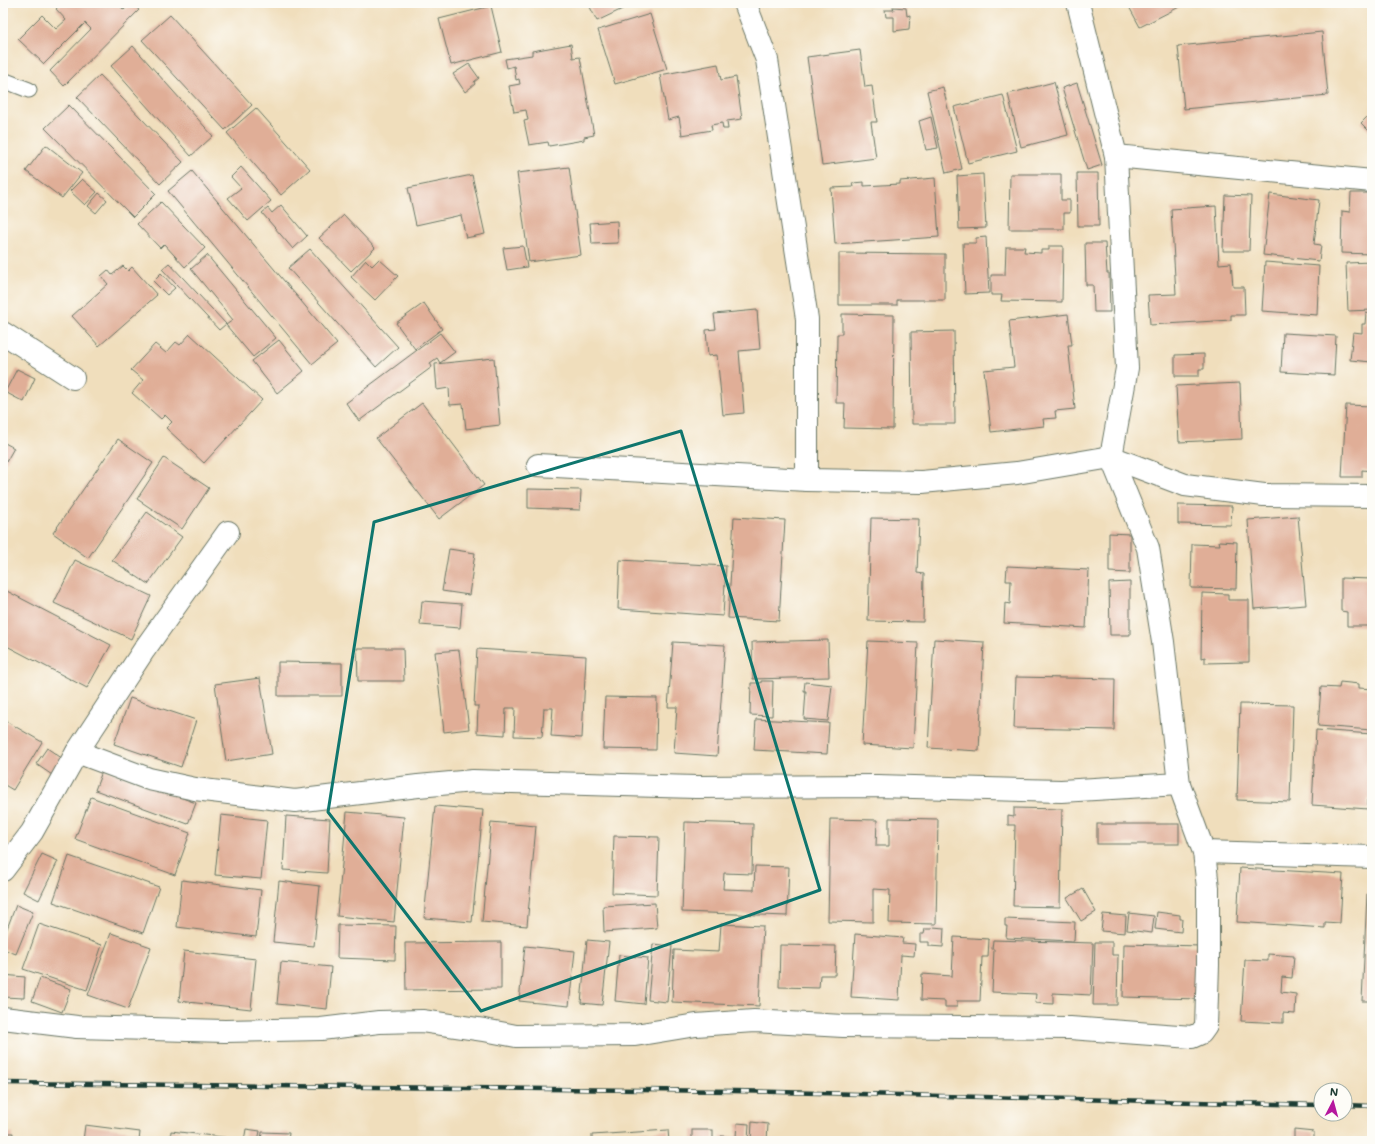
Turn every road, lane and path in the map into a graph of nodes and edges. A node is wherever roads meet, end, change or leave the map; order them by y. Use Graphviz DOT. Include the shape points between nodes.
graph roads {
  1 [pos="745,3"];
  2 [pos="1078,3"];
  3 [pos="3,80"];
  4 [pos="29,90"];
  5 [pos="1116,156"];
  6 [pos="1372,182"];
  7 [pos="3,333"];
  8 [pos="73,378"];
  9 [pos="1111,457"];
  10 [pos="538,465"];
  11 [pos="807,480"];
  12 [pos="1372,496"];
  13 [pos="228,532"];
  14 [pos="77,752"];
  15 [pos="1179,784"];
  16 [pos="1204,852"];
  17 [pos="1372,857"];
  18 [pos="3,870"];
  19 [pos="3,1018"];
  1 -- 11 [label="street" via="767,60 807,320"];
  2 -- 5 [label="street"];
  3 -- 4 [label="lane"];
  5 -- 6 [label="street"];
  5 -- 9 [label="street" via="1127,368"];
  7 -- 8 [label="street"];
  9 -- 11 [label="street" via="1018,473 922,482"];
  9 -- 12 [label="street" via="1185,485 1264,495"];
  9 -- 15 [label="street" via="1148,548"];
  10 -- 11 [label="street"];
  13 -- 14 [label="street" via="144,650"];
  14 -- 15 [label="street" via="149,779 195,789 295,801 474,781 696,787 877,786 1061,791"];
  14 -- 18 [label="street" via="32,832"];
  15 -- 16 [label="street"];
  16 -- 17 [label="street"];
  16 -- 19 [label="street" via="1208,888 1206,1026 1201,1034 1192,1037 1070,1028 843,1026 754,1021 696,1025 635,1035 516,1036 422,1021 379,1022 321,1029 225,1031 77,1028"];
}
